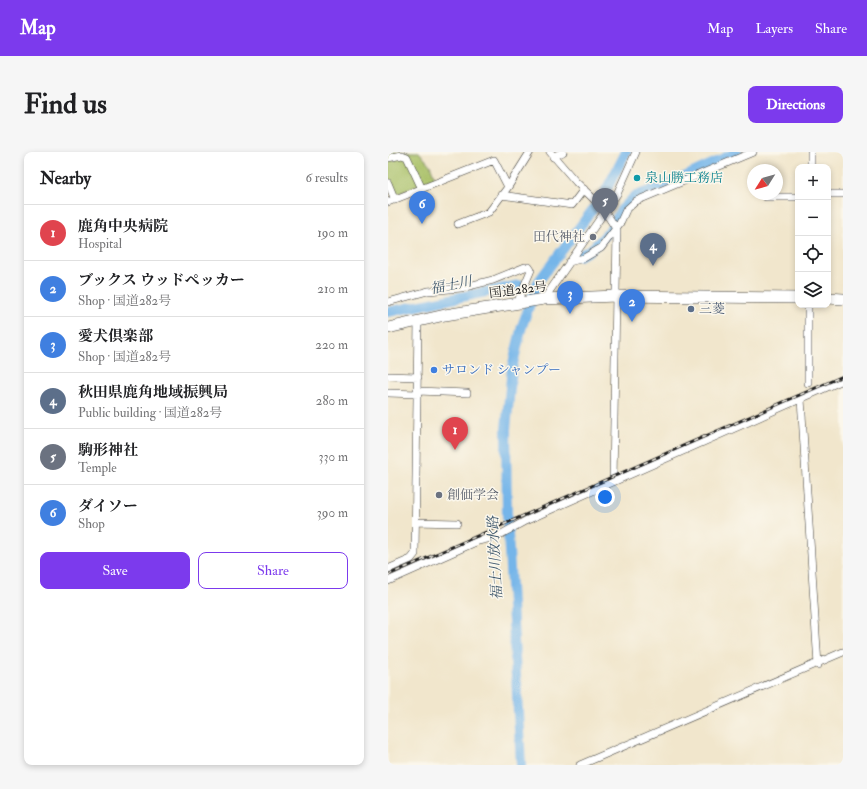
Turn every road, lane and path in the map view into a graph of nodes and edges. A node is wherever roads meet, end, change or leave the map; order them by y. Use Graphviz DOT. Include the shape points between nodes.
graph roads {
  1 [pos="530,152"];
  2 [pos="563,152"];
  3 [pos="636,152"];
  4 [pos="753,152"];
  5 [pos="811,152"];
  6 [pos="552,154"];
  7 [pos="388,158"];
  8 [pos="811,164"];
  9 [pos="388,183"];
  10 [pos="508,187"];
  11 [pos="422,189"];
  12 [pos="586,190"];
  13 [pos="831,194"];
  14 [pos="843,194"];
  15 [pos="501,195"];
  16 [pos="783,197"];
  17 [pos="795,197"];
  18 [pos="391,201"];
  19 [pos="604,209"];
  20 [pos="458,224"];
  21 [pos="614,224"];
  22 [pos="569,262"];
  23 [pos="616,296"];
  24 [pos="795,298"];
  25 [pos="831,298"];
  26 [pos="544,299"];
  27 [pos="843,299"];
  28 [pos="388,302"];
  29 [pos="518,303"];
  30 [pos="808,308"];
  31 [pos="418,320"];
  32 [pos="388,328"];
  33 [pos="388,376"];
  34 [pos="418,377"];
  35 [pos="843,380"];
  36 [pos="808,383"];
  37 [pos="418,392"];
  38 [pos="388,393"];
  39 [pos="467,393"];
  40 [pos="801,399"];
  41 [pos="612,482"];
  42 [pos="416,522"];
  43 [pos="457,523"];
  44 [pos="388,569"];
  45 [pos="388,581"];
  46 [pos="843,652"];
  47 [pos="818,665"];
  48 [pos="580,765"];
  1 -- 10 [label="street"];
  2 -- 6 [label="street"];
  3 -- 19 [label="street" via="617,194"];
  4 -- 21 [label="street" via="636,202 626,210 620,223"];
  5 -- 8 [label="street"];
  6 -- 12 [label="street"];
  7 -- 11 [label="street" via="402,155 407,157"];
  9 -- 18 [label="street"];
  10 -- 11 [label="street" via="494,160"];
  10 -- 15 [label="street"];
  11 -- 18 [label="street"];
  12 -- 15 [label="street" via="572,206"];
  12 -- 19 [label="street"];
  13 -- 14 [label="street"];
  15 -- 20 [label="street" via="489,212"];
  16 -- 17 [label="street"];
  19 -- 21 [label="street"];
  19 -- 22 [label="street"];
  21 -- 22 [label="street" via="609,238 594,253"];
  21 -- 23 [label="street"];
  22 -- 26 [label="street"];
  23 -- 24 [label="highway, 国道282号"];
  23 -- 26 [label="highway, 国道282号"];
  23 -- 41 [label="street"];
  25 -- 27 [label="highway"];
  26 -- 29 [label="highway, 国道282号"];
  28 -- 29 [label="street" via="428,291 461,288 529,267 531,270"];
  29 -- 31 [label="highway, 国道282号"];
  30 -- 36 [label="street"];
  31 -- 32 [label="highway, 国道282号"];
  31 -- 34 [label="street"];
  33 -- 34 [label="street"];
  34 -- 37 [label="street"];
  35 -- 40 [label="street"];
  37 -- 38 [label="street"];
  37 -- 39 [label="street"];
  37 -- 42 [label="street"];
  40 -- 41 [label="street"];
  40 -- 47 [label="street"];
  41 -- 45 [label="street" via="496,537 478,541"];
  42 -- 43 [label="street"];
  42 -- 44 [label="street" via="415,554 411,559"];
  46 -- 47 [label="street"];
  47 -- 48 [label="street"];
}
